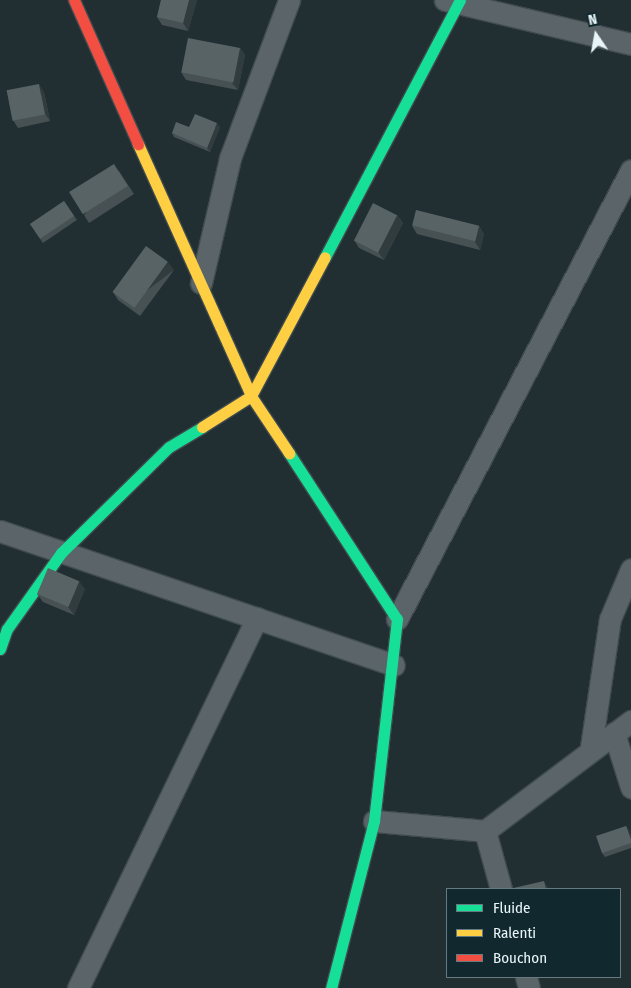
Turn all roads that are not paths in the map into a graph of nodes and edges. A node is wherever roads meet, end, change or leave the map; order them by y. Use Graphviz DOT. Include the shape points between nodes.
graph roads {
  1 [pos="74,0"];
  2 [pos="290,0"];
  3 [pos="454,2"];
  4 [pos="631,44"];
  5 [pos="631,170"];
  6 [pos="200,283"];
  7 [pos="251,396"];
  8 [pos="0,531"];
  9 [pos="61,553"];
  10 [pos="631,569"];
  11 [pos="257,618"];
  12 [pos="397,619"];
  13 [pos="3,632"];
  14 [pos="0,650"];
  15 [pos="394,665"];
  16 [pos="622,727"];
  17 [pos="591,747"];
  18 [pos="631,786"];
  19 [pos="374,821"];
  20 [pos="485,830"];
  21 [pos="502,888"];
  22 [pos="78,988"];
  23 [pos="331,988"];
  1 -- 6 [label="main road"];
  2 -- 6 [label="street" via="230,158"];
  3 -- 4 [label="street"];
  3 -- 7 [label="main road"];
  5 -- 12 [label="street"];
  6 -- 7 [label="main road"];
  7 -- 9 [label="main road" via="169,447"];
  7 -- 12 [label="main road"];
  8 -- 9 [label="street"];
  9 -- 11 [label="street"];
  9 -- 13 [label="main road"];
  10 -- 17 [label="street" via="610,619"];
  11 -- 15 [label="street"];
  11 -- 22 [label="street"];
  12 -- 15 [label="main road"];
  13 -- 14 [label="main road"];
  15 -- 19 [label="main road"];
  16 -- 17 [label="street"];
  16 -- 18 [label="street"];
  17 -- 20 [label="street"];
  19 -- 20 [label="street"];
  19 -- 23 [label="main road"];
  20 -- 21 [label="street"];
}
